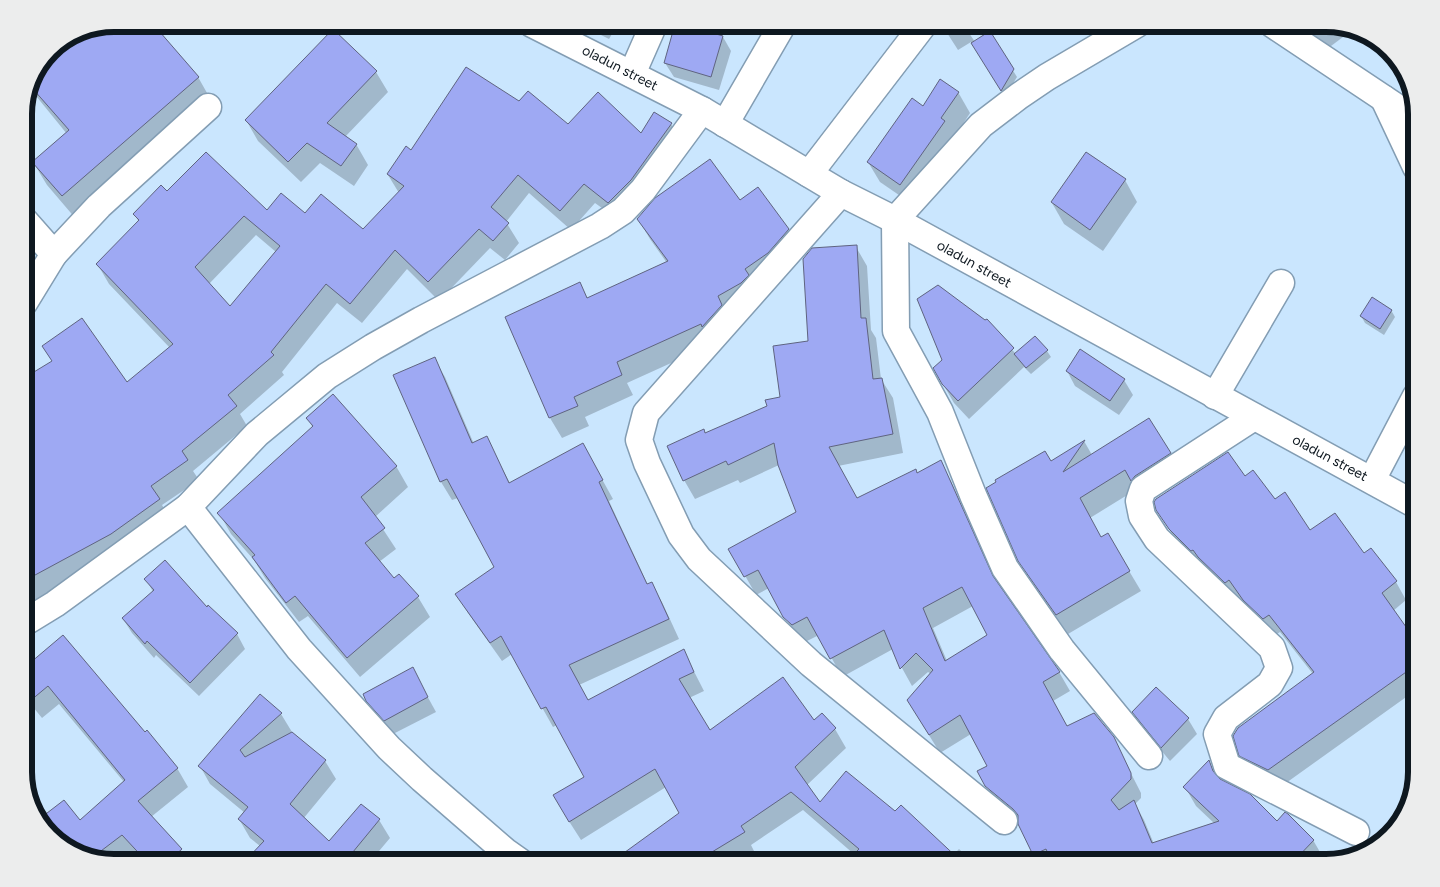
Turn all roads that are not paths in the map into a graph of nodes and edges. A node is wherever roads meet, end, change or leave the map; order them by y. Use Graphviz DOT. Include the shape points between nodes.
graph roads {
  1 [pos="548,32"];
  2 [pos="650,32"];
  3 [pos="778,32"];
  4 [pos="918,32"];
  5 [pos="1123,32"];
  6 [pos="1284,32"];
  7 [pos="632,74"];
  8 [pos="1384,98"];
  9 [pos="208,107"];
  10 [pos="702,110"];
  11 [pos="1407,114"];
  12 [pos="725,124"];
  13 [pos="1407,147"];
  14 [pos="809,174"];
  15 [pos="841,193"];
  16 [pos="895,220"];
  17 [pos="33,230"];
  18 [pos="54,254"];
  19 [pos="1280,283"];
  20 [pos="33,288"];
  21 [pos="1215,396"];
  22 [pos="1407,412"];
  23 [pos="1254,417"];
  24 [pos="1372,480"];
  25 [pos="1408,500"];
  26 [pos="188,507"];
  27 [pos="33,617"];
  28 [pos="1149,756"];
  29 [pos="1004,821"];
  30 [pos="1356,832"];
  31 [pos="509,854"];
  1 -- 7 [label="street, oladun street"];
  2 -- 7 [label="street"];
  3 -- 12 [label="street"];
  4 -- 14 [label="street"];
  5 -- 16 [label="street" via="1047,77 981,125"];
  6 -- 8 [label="street"];
  7 -- 10 [label="street, oladun street"];
  8 -- 11 [label="street"];
  8 -- 13 [label="street"];
  9 -- 18 [label="street" via="99,206"];
  10 -- 12 [label="street, oladun street"];
  10 -- 26 [label="street" via="643,190 623,211 421,320 326,376 257,434"];
  12 -- 14 [label="street, oladun street"];
  14 -- 15 [label="street, oladun street"];
  15 -- 16 [label="street, oladun street"];
  15 -- 29 [label="street" via="646,413 639,440 681,535 700,559 811,664"];
  16 -- 21 [label="street, oladun street"];
  16 -- 28 [label="street" via="896,331 940,412 1005,568 1062,650"];
  17 -- 18 [label="street"];
  18 -- 20 [label="street"];
  19 -- 21 [label="street"];
  21 -- 23 [label="street, oladun street"];
  22 -- 24 [label="street"];
  23 -- 24 [label="street, oladun street"];
  23 -- 30 [label="street" via="1143,489 1139,501 1142,516 1157,539 1272,648 1279,668 1270,684 1226,718 1217,734 1227,766"];
  24 -- 25 [label="street, oladun street"];
  26 -- 27 [label="street"];
  26 -- 31 [label="street" via="299,649 389,748"];
}
